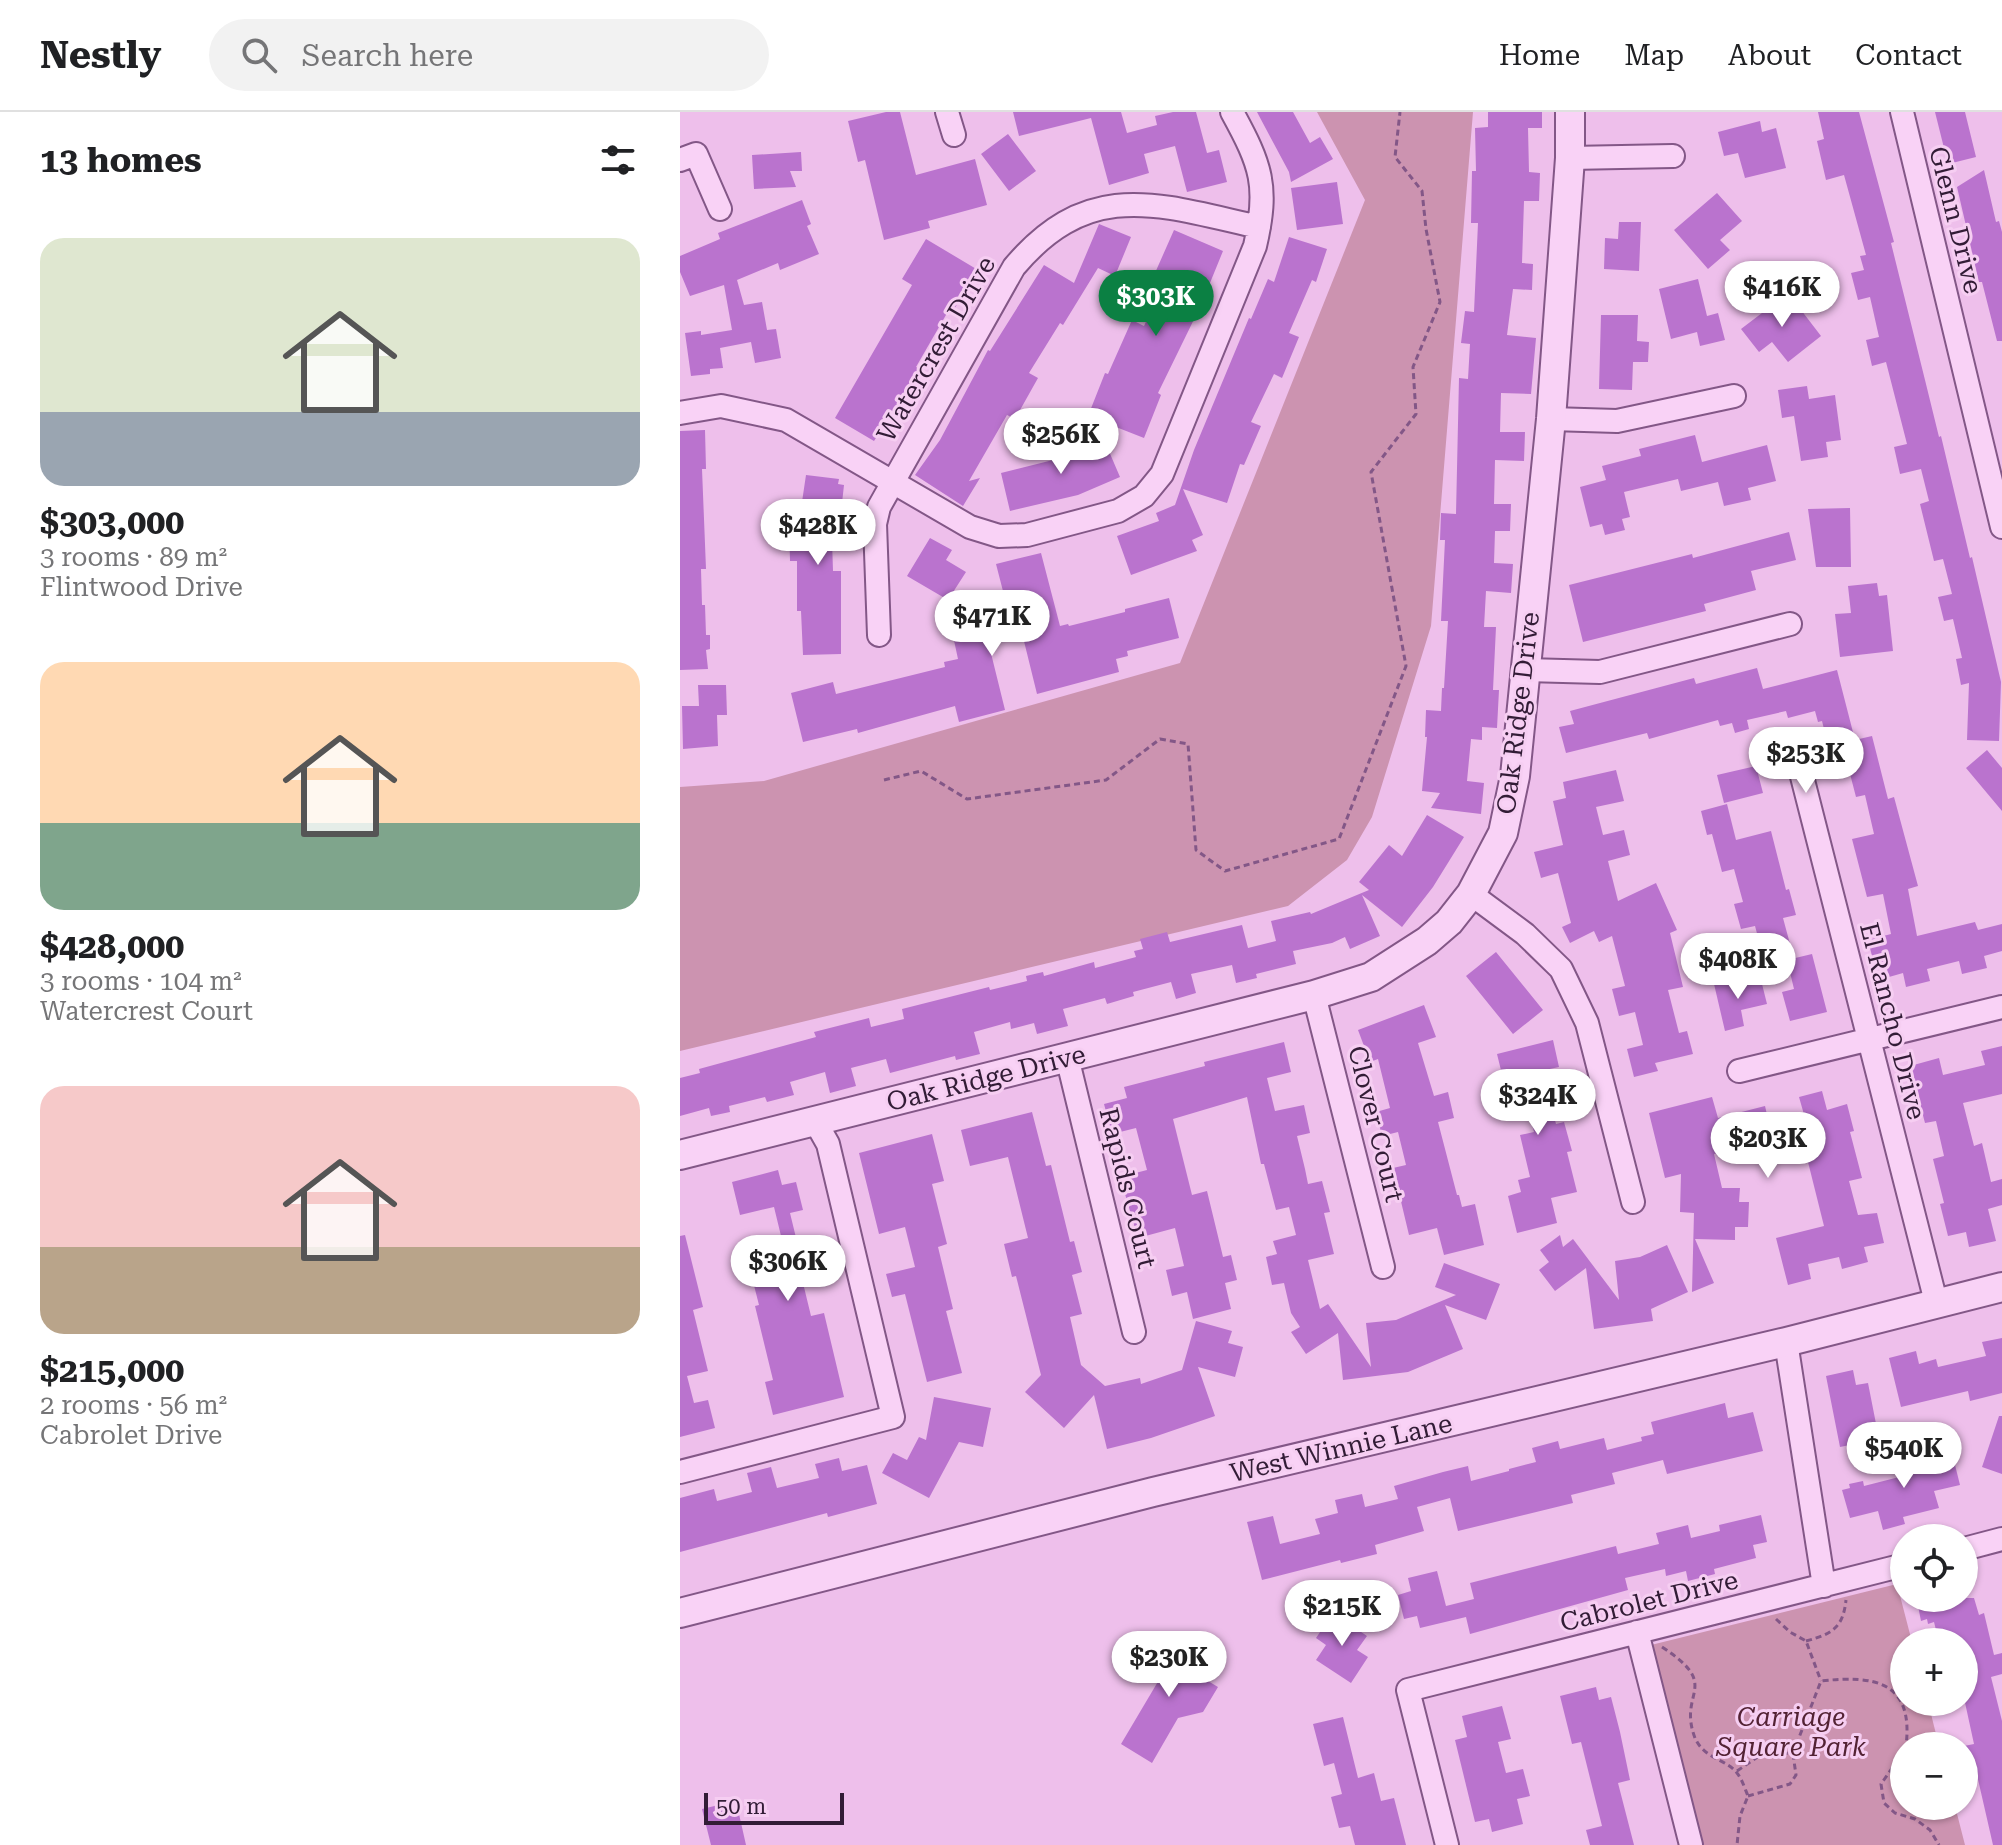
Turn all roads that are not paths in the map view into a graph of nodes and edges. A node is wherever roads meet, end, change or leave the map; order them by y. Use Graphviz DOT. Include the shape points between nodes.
graph roads {
  1 [pos="947,112"];
  2 [pos="1232,112"];
  3 [pos="1570,112"];
  4 [pos="1902,112"];
  5 [pos="954,135"];
  6 [pos="1673,156"];
  7 [pos="1570,158"];
  8 [pos="680,160"];
  9 [pos="720,209"];
  10 [pos="1259,227"];
  11 [pos="1734,396"];
  12 [pos="680,413"];
  13 [pos="1551,419"];
  14 [pos="891,483"];
  15 [pos="2002,527"];
  16 [pos="1790,624"];
  17 [pos="879,635"];
  18 [pos="1526,670"];
  19 [pos="1796,753"];
  20 [pos="1471,894"];
  21 [pos="1314,995"];
  22 [pos="2002,1007"];
  23 [pos="1869,1040"];
  24 [pos="1067,1057"];
  25 [pos="1739,1071"];
  26 [pos="815,1121"];
  27 [pos="680,1155"];
  28 [pos="1633,1202"];
  29 [pos="1383,1267"];
  30 [pos="2002,1287"];
  31 [pos="1936,1302"];
  32 [pos="1134,1332"];
  33 [pos="1786,1342"];
  34 [pos="680,1472"];
  35 [pos="2002,1539"];
  36 [pos="1978,1545"];
  37 [pos="1890,1569"];
  38 [pos="1824,1586"];
  39 [pos="680,1613"];
  40 [pos="1637,1632"];
  41 [pos="1447,1845"];
  42 [pos="1691,1845"];
  1 -- 5 [label="street"];
  2 -- 10 [label="street" via="1254,153 1262,183"];
  3 -- 7 [label="street, Oak Ridge Drive"];
  4 -- 15 [label="street, Glenn Drive"];
  6 -- 7 [label="street"];
  7 -- 13 [label="street, Oak Ridge Drive"];
  8 -- 9 [label="street" via="696,154"];
  10 -- 14 [label="street, Watercrest Drive" via="1166,207 1119,204 1094,209 1052,229 1014,267"];
  10 -- 14 [label="street" via="1162,474 1144,496 1118,511 1027,535 999,536 970,527"];
  11 -- 13 [label="street" via="1617,421"];
  12 -- 14 [label="street" via="721,406 786,420"];
  13 -- 18 [label="street, Oak Ridge Drive"];
  14 -- 17 [label="street, Watercrest Drive" via="875,524"];
  16 -- 18 [label="street" via="1600,672"];
  18 -- 20 [label="street, Oak Ridge Drive" via="1503,833"];
  19 -- 23 [label="street, El Rancho Drive"];
  20 -- 21 [label="street, Oak Ridge Drive" via="1449,922 1402,959 1371,977"];
  20 -- 28 [label="street" via="1561,969 1587,1023"];
  21 -- 24 [label="street, Oak Ridge Drive"];
  21 -- 29 [label="street, Clover Court"];
  22 -- 23 [label="street"];
  23 -- 25 [label="street"];
  23 -- 31 [label="street, El Rancho Drive"];
  24 -- 26 [label="street, Oak Ridge Drive"];
  24 -- 32 [label="street, Rapids Court"];
  26 -- 27 [label="street, Oak Ridge Drive"];
  26 -- 34 [label="street" via="828,1144 893,1417"];
  30 -- 31 [label="street, West Winnie Lane"];
  31 -- 33 [label="street, West Winnie Lane"];
  33 -- 38 [label="street"];
  33 -- 39 [label="street, West Winnie Lane" via="1153,1492"];
  35 -- 36 [label="street"];
  37 -- 38 [label="street, Cabrolet Drive"];
  38 -- 40 [label="street, Cabrolet Drive"];
  40 -- 41 [label="street, Cabrolet Drive" via="1408,1690"];
  40 -- 42 [label="street"];
}
